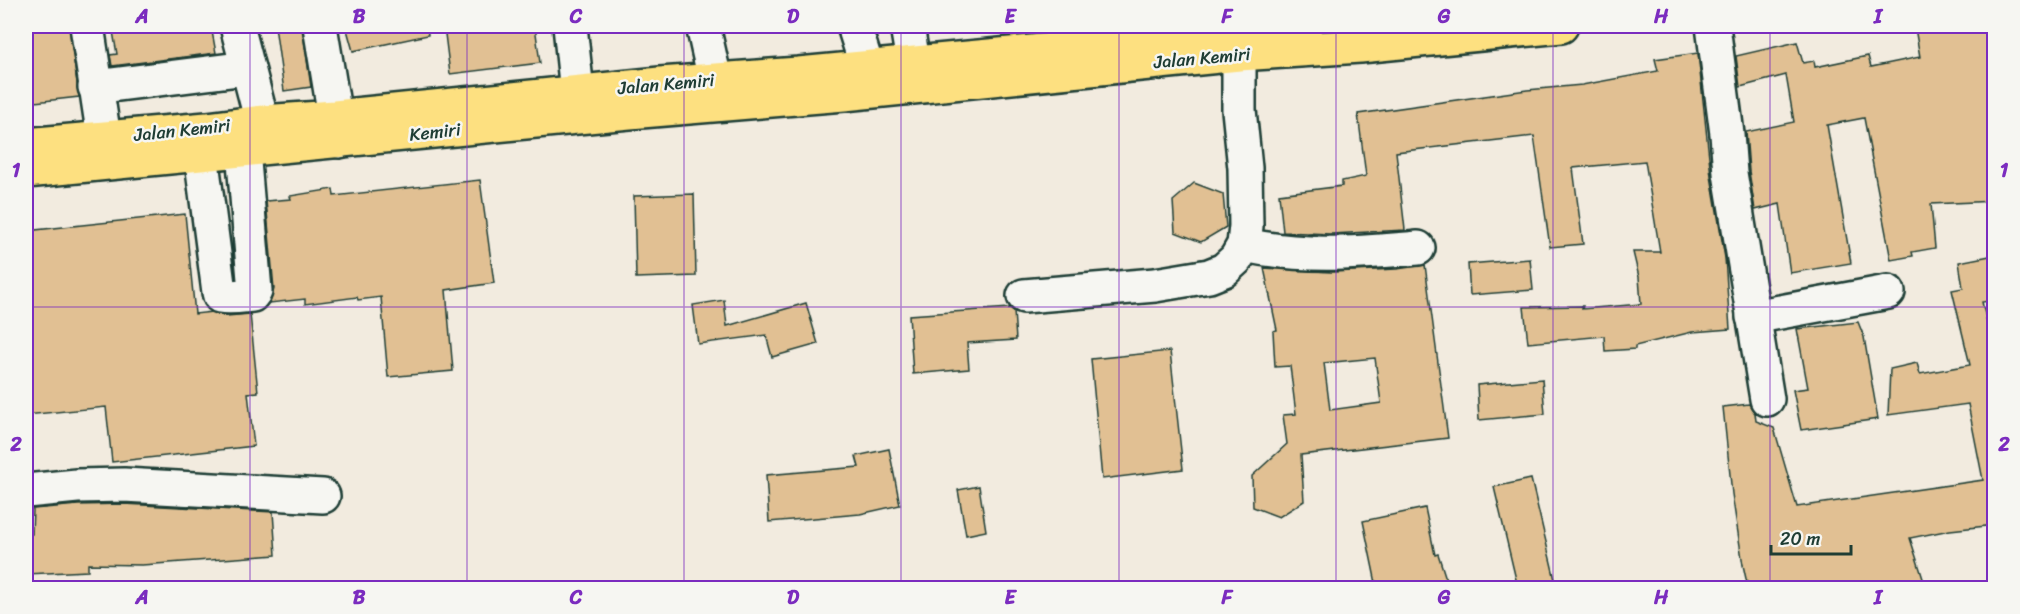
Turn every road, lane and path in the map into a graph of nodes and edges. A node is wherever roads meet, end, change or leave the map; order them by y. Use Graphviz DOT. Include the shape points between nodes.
graph roads {
  1 [pos="87,26"];
  2 [pos="237,26"];
  3 [pos="320,26"];
  4 [pos="570,26"];
  5 [pos="703,26"];
  6 [pos="854,26"];
  7 [pos="907,26"];
  8 [pos="1306,26"];
  9 [pos="1561,26"];
  10 [pos="1713,26"];
  11 [pos="1087,36"];
  12 [pos="1239,54"];
  13 [pos="913,63"];
  14 [pos="248,68"];
  15 [pos="851,77"];
  16 [pos="715,80"];
  17 [pos="95,87"];
  18 [pos="577,92"];
  19 [pos="262,122"];
  20 [pos="337,129"];
  21 [pos="104,138"];
  22 [pos="26,146"];
  23 [pos="243,150"];
  24 [pos="201,154"];
  25 [pos="26,171"];
  26 [pos="1244,245"];
  27 [pos="1418,248"];
  28 [pos="1888,292"];
  29 [pos="1024,296"];
  30 [pos="1753,317"];
  31 [pos="1767,399"];
  32 [pos="26,491"];
  33 [pos="323,496"];
  1 -- 17 [label="street"];
  2 -- 14 [label="street"];
  3 -- 20 [label="street"];
  4 -- 18 [label="street"];
  5 -- 16 [label="street"];
  6 -- 15 [label="street"];
  7 -- 13 [label="street"];
  8 -- 11 [label="highway, Jalan Kemiri"];
  9 -- 12 [label="highway, Jalan Kemiri"];
  10 -- 30 [label="street" via="1730,173"];
  11 -- 13 [label="highway, Jalan Kemiri"];
  12 -- 15 [label="highway, Jalan Kemiri"];
  12 -- 26 [label="street" via="1245,168"];
  13 -- 15 [label="highway, Jalan Kemiri"];
  14 -- 17 [label="street"];
  14 -- 19 [label="street"];
  15 -- 16 [label="highway, Jalan Kemiri"];
  15 -- 20 [label="highway, Kemiri" via="629,112"];
  16 -- 18 [label="highway, Jalan Kemiri"];
  17 -- 21 [label="street"];
  18 -- 20 [label="highway, Jalan Kemiri"];
  19 -- 20 [label="highway, Jalan Kemiri"];
  19 -- 21 [label="highway, Jalan Kemiri"];
  20 -- 23 [label="highway, Kemiri"];
  21 -- 22 [label="highway, Jalan Kemiri"];
  23 -- 24 [label="highway, Kemiri"];
  23 -- 24 [label="street" via="255,291 252,295 220,296"];
  24 -- 25 [label="highway, Kemiri"];
  26 -- 27 [label="street" via="1311,254"];
  26 -- 29 [label="street" via="1224,270 1209,276 1155,285"];
  28 -- 30 [label="street"];
  30 -- 31 [label="street"];
  32 -- 33 [label="street" via="124,485"];
}
